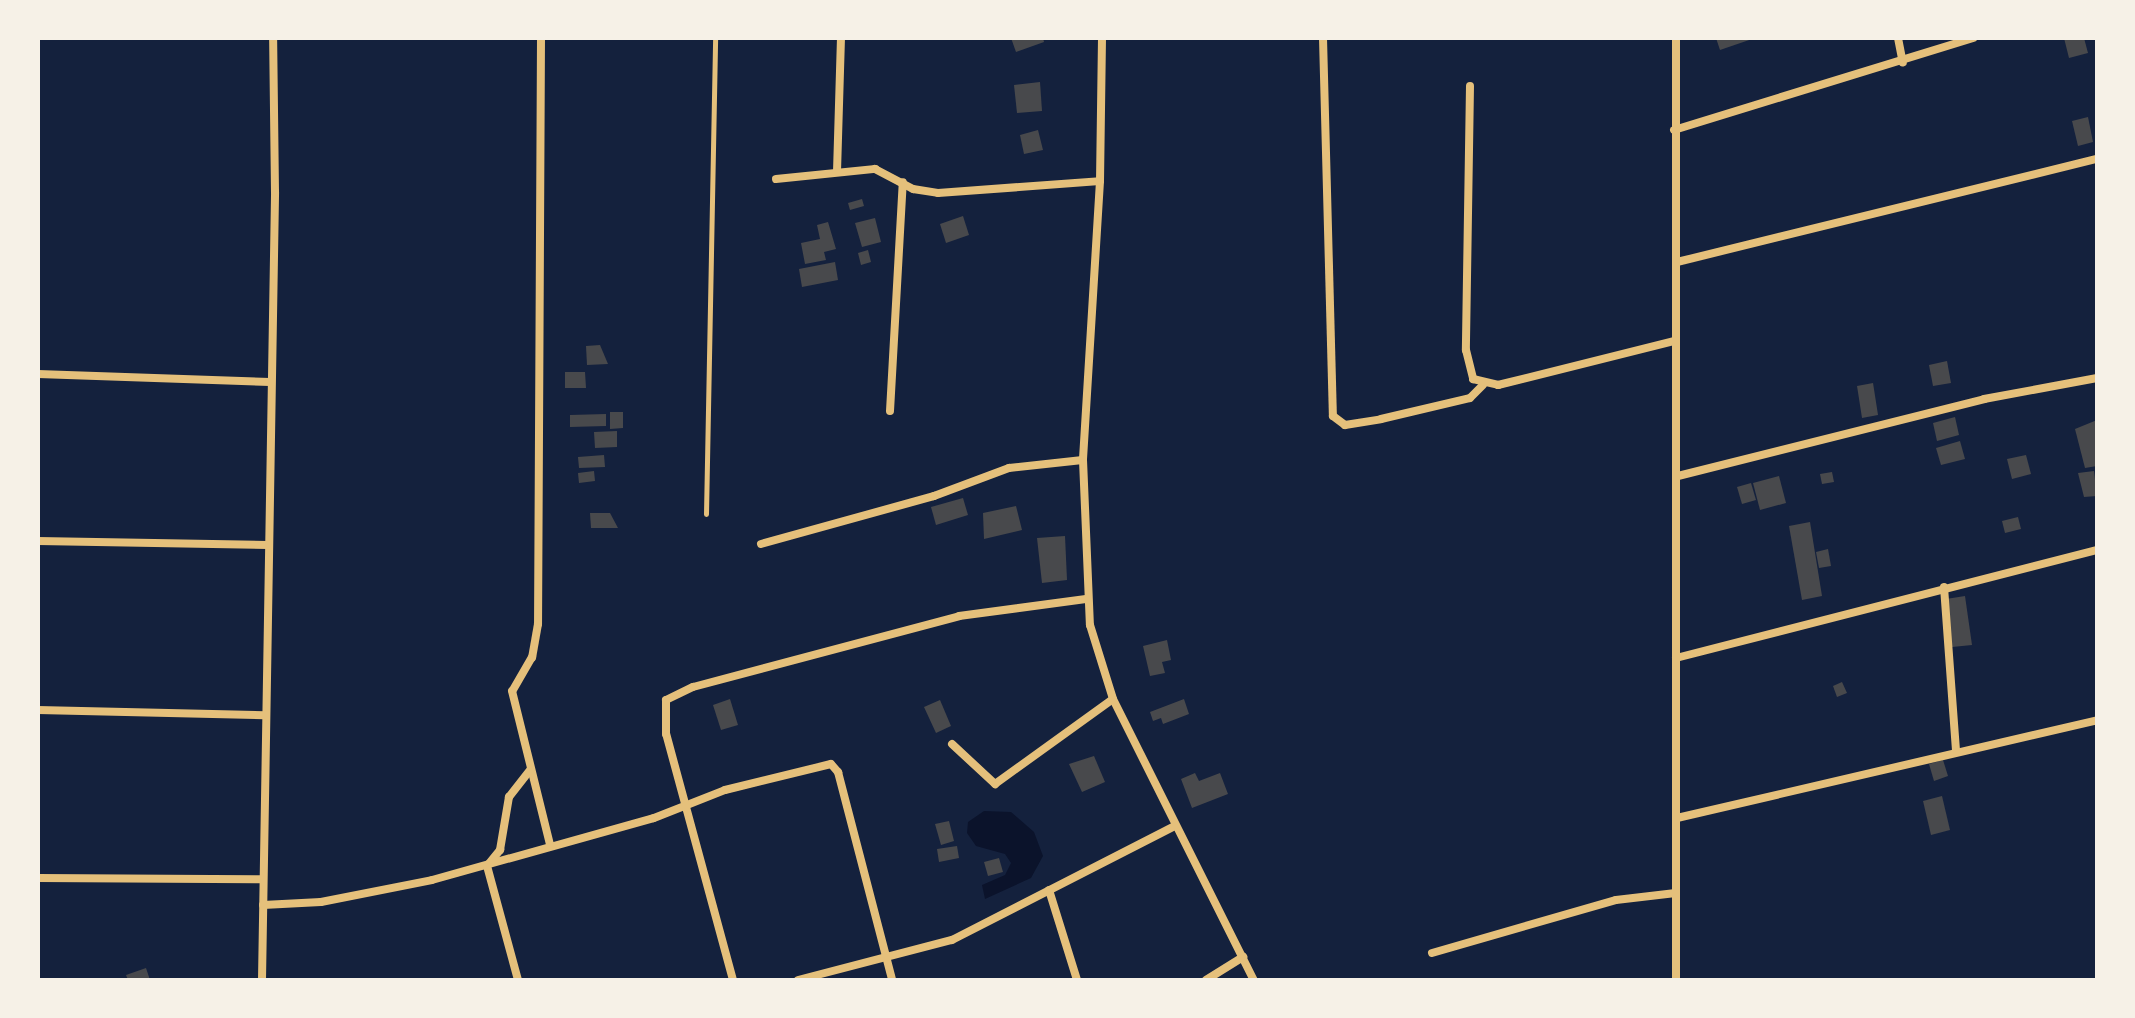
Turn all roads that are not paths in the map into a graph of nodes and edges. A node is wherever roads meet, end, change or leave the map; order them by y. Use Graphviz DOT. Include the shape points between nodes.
graph roads {
  1 [pos="273,38"];
  2 [pos="541,38"];
  3 [pos="715,38"];
  4 [pos="841,38"];
  5 [pos="1102,38"];
  6 [pos="1323,38"];
  7 [pos="1676,38"];
  8 [pos="1898,38"];
  9 [pos="1973,38"];
  10 [pos="1903,63"];
  11 [pos="1470,86"];
  12 [pos="1674,130"];
  13 [pos="2097,159"];
  14 [pos="837,172"];
  15 [pos="776,179"];
  16 [pos="1100,181"];
  17 [pos="903,182"];
  18 [pos="1677,262"];
  19 [pos="1674,341"];
  20 [pos="38,374"];
  21 [pos="2097,378"];
  22 [pos="270,382"];
  23 [pos="1483,385"];
  24 [pos="890,411"];
  25 [pos="1083,460"];
  26 [pos="1678,476"];
  27 [pos="706,514"];
  28 [pos="38,541"];
  29 [pos="761,544"];
  30 [pos="268,545"];
  31 [pos="2097,550"];
  32 [pos="1944,587"];
  33 [pos="1086,599"];
  34 [pos="1676,658"];
  35 [pos="1113,699"];
  36 [pos="38,710"];
  37 [pos="265,715"];
  38 [pos="2097,720"];
  39 [pos="952,744"];
  40 [pos="1956,751"];
  41 [pos="530,770"];
  42 [pos="687,804"];
  43 [pos="1677,818"];
  44 [pos="1175,826"];
  45 [pos="550,844"];
  46 [pos="487,866"];
  47 [pos="38,878"];
  48 [pos="263,879"];
  49 [pos="1049,890"];
  50 [pos="1676,893"];
  51 [pos="263,905"];
  52 [pos="1432,953"];
  53 [pos="1243,957"];
  54 [pos="886,959"];
  55 [pos="262,980"];
  56 [pos="518,980"];
  57 [pos="733,980"];
  58 [pos="798,980"];
  59 [pos="892,980"];
  60 [pos="1077,980"];
  61 [pos="1206,980"];
  62 [pos="1254,980"];
  63 [pos="1676,980"];
  1 -- 22 [label="street"];
  2 -- 41 [label="street" via="538,624 532,657 512,691"];
  3 -- 27 [label="lane"];
  4 -- 14 [label="street"];
  5 -- 16 [label="street"];
  6 -- 23 [label="street" via="1333,416 1345,425 1381,419 1470,398"];
  7 -- 12 [label="street"];
  8 -- 10 [label="street"];
  9 -- 10 [label="street"];
  10 -- 12 [label="street"];
  11 -- 23 [label="street" via="1466,350 1468,369"];
  12 -- 18 [label="street"];
  13 -- 18 [label="street"];
  14 -- 15 [label="street"];
  14 -- 17 [label="street" via="875,169"];
  16 -- 17 [label="street" via="938,193"];
  16 -- 25 [label="street"];
  17 -- 24 [label="street"];
  18 -- 19 [label="street"];
  19 -- 23 [label="street"];
  19 -- 26 [label="street"];
  20 -- 22 [label="street"];
  21 -- 26 [label="street" via="1984,399"];
  22 -- 30 [label="street"];
  25 -- 29 [label="street" via="1009,468 934,496"];
  25 -- 33 [label="street"];
  26 -- 34 [label="street"];
  28 -- 30 [label="street"];
  30 -- 37 [label="street"];
  31 -- 32 [label="street"];
  32 -- 34 [label="street"];
  32 -- 40 [label="street"];
  33 -- 35 [label="street" via="1095,649"];
  33 -- 42 [label="street" via="959,616 673,695 666,700 663,719"];
  34 -- 43 [label="street"];
  35 -- 39 [label="street" via="995,784"];
  35 -- 44 [label="street"];
  36 -- 37 [label="street"];
  37 -- 48 [label="street"];
  38 -- 40 [label="street"];
  40 -- 43 [label="street"];
  41 -- 45 [label="street"];
  41 -- 46 [label="street" via="509,797 500,850"];
  42 -- 45 [label="street" via="621,828"];
  42 -- 54 [label="street" via="735,787 834,766"];
  42 -- 57 [label="street"];
  43 -- 50 [label="street"];
  44 -- 49 [label="street"];
  44 -- 53 [label="street"];
  45 -- 46 [label="street"];
  46 -- 51 [label="street" via="372,895"];
  46 -- 56 [label="street"];
  47 -- 48 [label="street"];
  48 -- 51 [label="street"];
  49 -- 54 [label="street" via="952,940"];
  49 -- 60 [label="street"];
  50 -- 52 [label="street" via="1616,900"];
  50 -- 63 [label="street"];
  51 -- 55 [label="street"];
  53 -- 61 [label="street"];
  53 -- 62 [label="street"];
  54 -- 58 [label="street"];
  54 -- 59 [label="street"];
}
